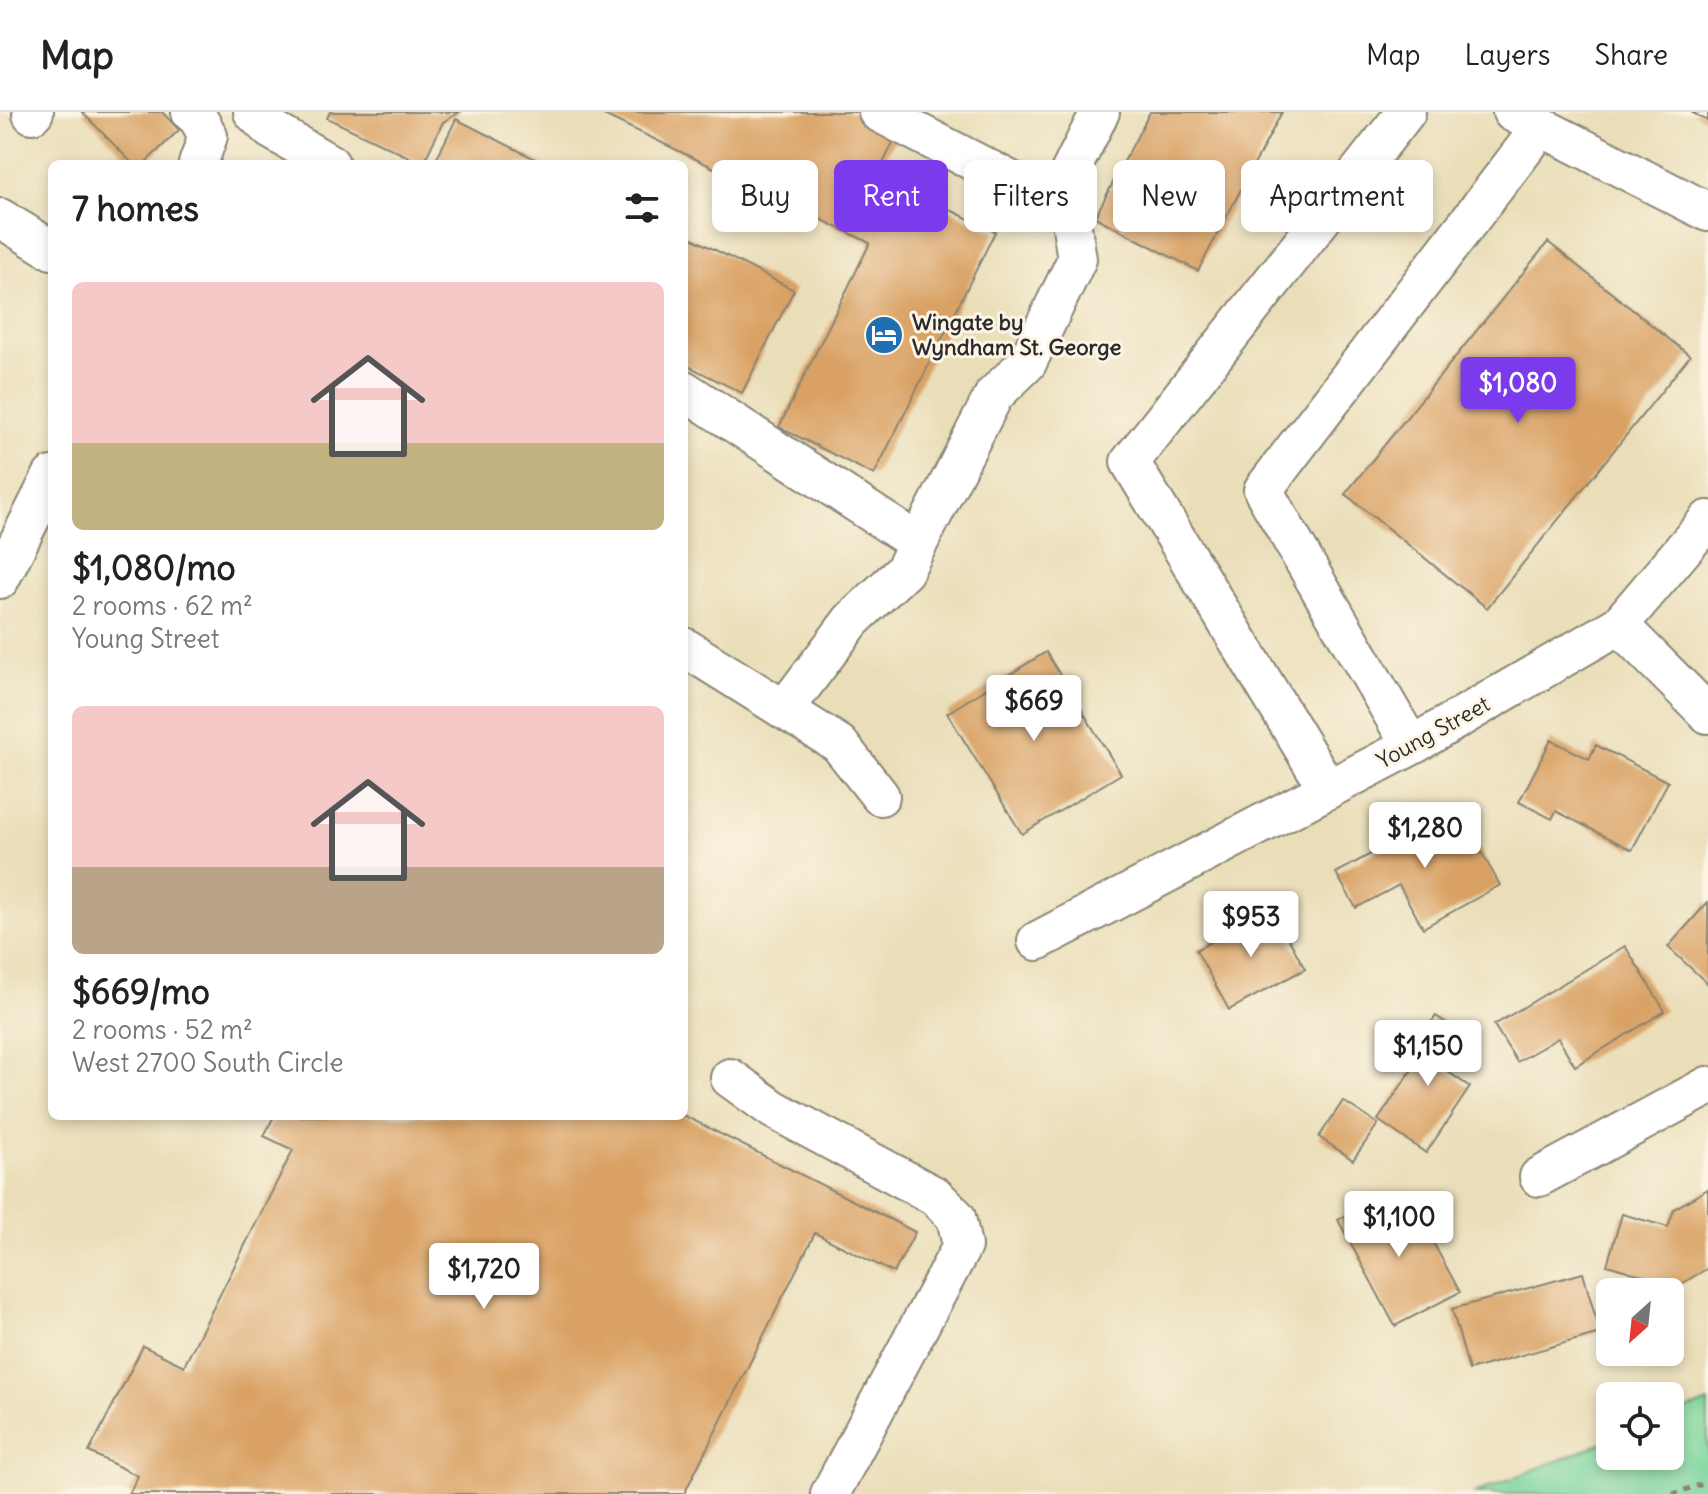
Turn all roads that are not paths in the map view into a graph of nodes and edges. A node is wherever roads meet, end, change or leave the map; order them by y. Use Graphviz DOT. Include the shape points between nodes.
graph roads {
  1 [pos="191,112"];
  2 [pos="253,112"];
  3 [pos="878,112"];
  4 [pos="1100,112"];
  5 [pos="1406,112"];
  6 [pos="1526,120"];
  7 [pos="199,160"];
  8 [pos="323,160"];
  9 [pos="971,160"];
  10 [pos="1076,160"];
  11 [pos="1708,212"];
  12 [pos="0,218"];
  13 [pos="1073,232"];
  14 [pos="48,248"];
  15 [pos="688,393"];
  16 [pos="48,484"];
  17 [pos="1708,520"];
  18 [pos="918,543"];
  19 [pos="0,579"];
  20 [pos="1619,625"];
  21 [pos="688,650"];
  22 [pos="784,710"];
  23 [pos="1708,714"];
  24 [pos="1411,746"];
  25 [pos="1328,789"];
  26 [pos="880,796"];
  27 [pos="1037,941"];
  28 [pos="730,1078"];
  29 [pos="1708,1086"];
  30 [pos="1539,1177"];
  31 [pos="830,1494"];
  1 -- 7 [label="street" via="208,136"];
  2 -- 8 [label="street" via="270,129"];
  3 -- 9 [label="street"];
  4 -- 10 [label="street"];
  5 -- 25 [label="street" via="1130,462"];
  6 -- 11 [label="street"];
  6 -- 24 [label="street" via="1263,490"];
  12 -- 14 [label="street"];
  13 -- 18 [label="street" via="1077,259 1027,363 994,395"];
  15 -- 18 [label="street"];
  16 -- 19 [label="street"];
  17 -- 20 [label="street, Young Street"];
  18 -- 22 [label="street" via="904,571 852,620"];
  20 -- 23 [label="street"];
  20 -- 24 [label="street, Young Street"];
  21 -- 22 [label="street"];
  22 -- 26 [label="street" via="839,744"];
  24 -- 25 [label="street, Young Street"];
  25 -- 27 [label="street, Young Street"];
  28 -- 31 [label="street" via="773,1109 935,1196 956,1217 962,1246"];
  29 -- 30 [label="street"];
}
